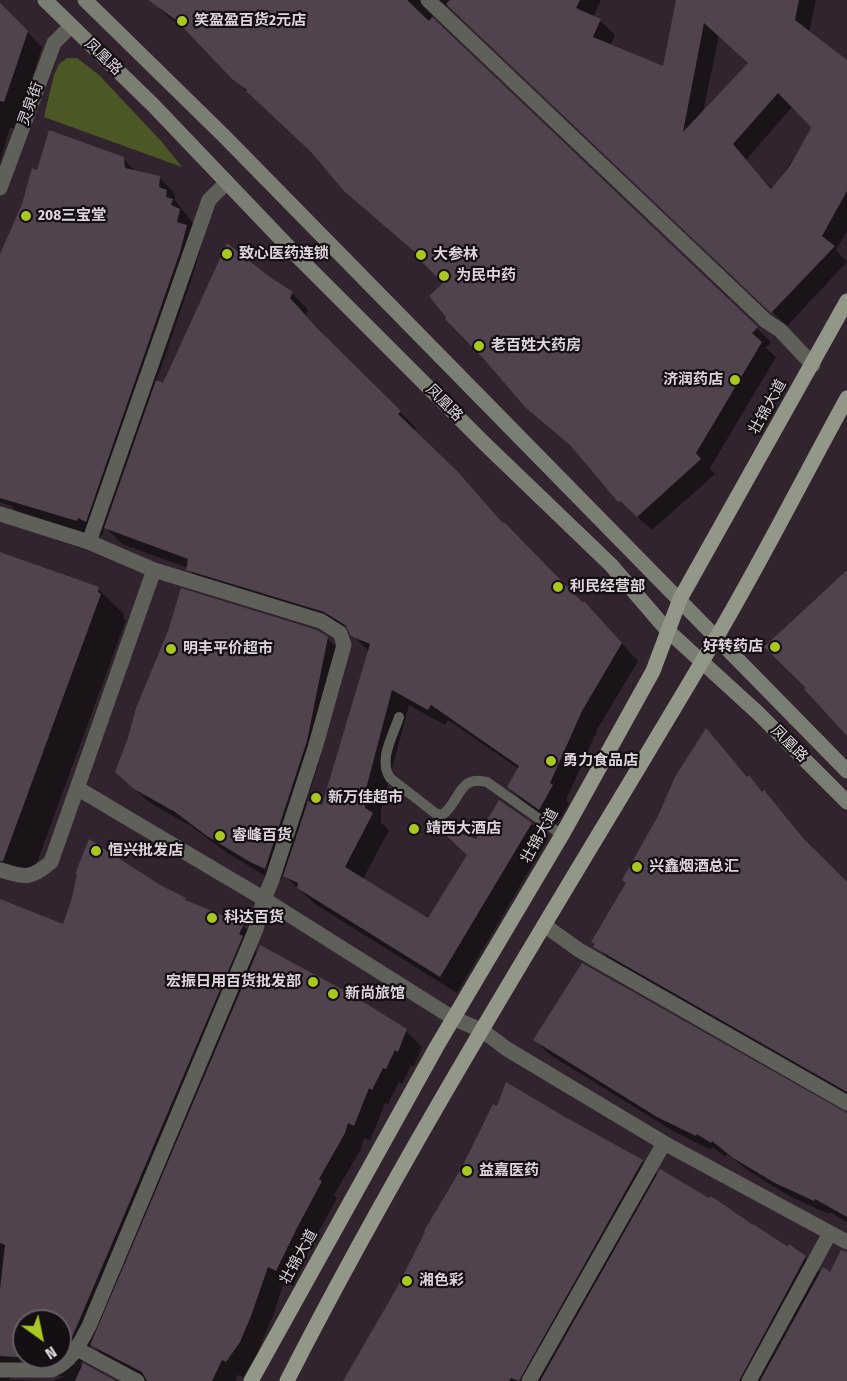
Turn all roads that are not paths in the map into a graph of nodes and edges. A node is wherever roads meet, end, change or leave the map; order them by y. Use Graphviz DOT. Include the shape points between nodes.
graph roads {
  1 [pos="45,0"];
  2 [pos="85,0"];
  3 [pos="428,0"];
  4 [pos="71,26"];
  5 [pos="226,183"];
  6 [pos="0,188"];
  7 [pos="847,301"];
  8 [pos="813,365"];
  9 [pos="847,398"];
  10 [pos="0,514"];
  11 [pos="89,543"];
  12 [pos="154,570"];
  13 [pos="680,599"];
  14 [pos="667,630"];
  15 [pos="716,638"];
  16 [pos="701,662"];
  17 [pos="399,717"];
  18 [pos="847,771"];
  19 [pos="77,788"];
  20 [pos="847,802"];
  21 [pos="562,835"];
  22 [pos="0,870"];
  23 [pos="264,899"];
  24 [pos="544,926"];
  25 [pos="453,1018"];
  26 [pos="483,1031"];
  27 [pos="847,1103"];
  28 [pos="664,1143"];
  29 [pos="830,1233"];
  30 [pos="847,1242"];
  31 [pos="77,1349"];
  32 [pos="0,1370"];
  33 [pos="137,1381"];
  34 [pos="251,1381"];
  35 [pos="287,1381"];
  36 [pos="529,1381"];
  37 [pos="749,1381"];
  1 -- 4 [label="main road, 凤凰路"];
  2 -- 13 [label="main road, 凤凰路"];
  3 -- 8 [label="street"];
  4 -- 5 [label="main road, 凤凰路"];
  4 -- 6 [label="street, 灵泉街" via="54,43"];
  5 -- 11 [label="street" via="209,200"];
  5 -- 14 [label="main road, 凤凰路" via="611,565"];
  7 -- 8 [label="main road, 壮锦大道"];
  8 -- 13 [label="main road, 壮锦大道"];
  9 -- 15 [label="main road"];
  10 -- 11 [label="street"];
  11 -- 12 [label="street"];
  12 -- 19 [label="street"];
  12 -- 23 [label="street" via="321,621 340,633 344,645 340,663"];
  13 -- 14 [label="main road, 壮锦大道"];
  13 -- 15 [label="main road, 凤凰路"];
  14 -- 16 [label="main road, 凤凰路"];
  14 -- 21 [label="main road, 壮锦大道" via="653,671"];
  15 -- 16 [label="main road"];
  15 -- 18 [label="main road, 凤凰路"];
  16 -- 20 [label="main road, 凤凰路"];
  16 -- 24 [label="main road"];
  17 -- 21 [label="lane" via="384,762 386,772 435,813 447,812 462,788 477,780"];
  19 -- 22 [label="street" via="51,862 37,874 22,877"];
  19 -- 23 [label="street"];
  21 -- 25 [label="main road, 壮锦大道"];
  23 -- 25 [label="street"];
  23 -- 31 [label="street" via="256,928"];
  24 -- 26 [label="main road"];
  24 -- 27 [label="street" via="579,950"];
  25 -- 26 [label="street"];
  25 -- 34 [label="main road, 壮锦大道"];
  26 -- 28 [label="street"];
  26 -- 35 [label="main road" via="330,1296"];
  28 -- 29 [label="street"];
  28 -- 36 [label="street"];
  29 -- 30 [label="street"];
  29 -- 37 [label="street"];
  31 -- 32 [label="street" via="67,1362 52,1370"];
  31 -- 33 [label="street"];
}
